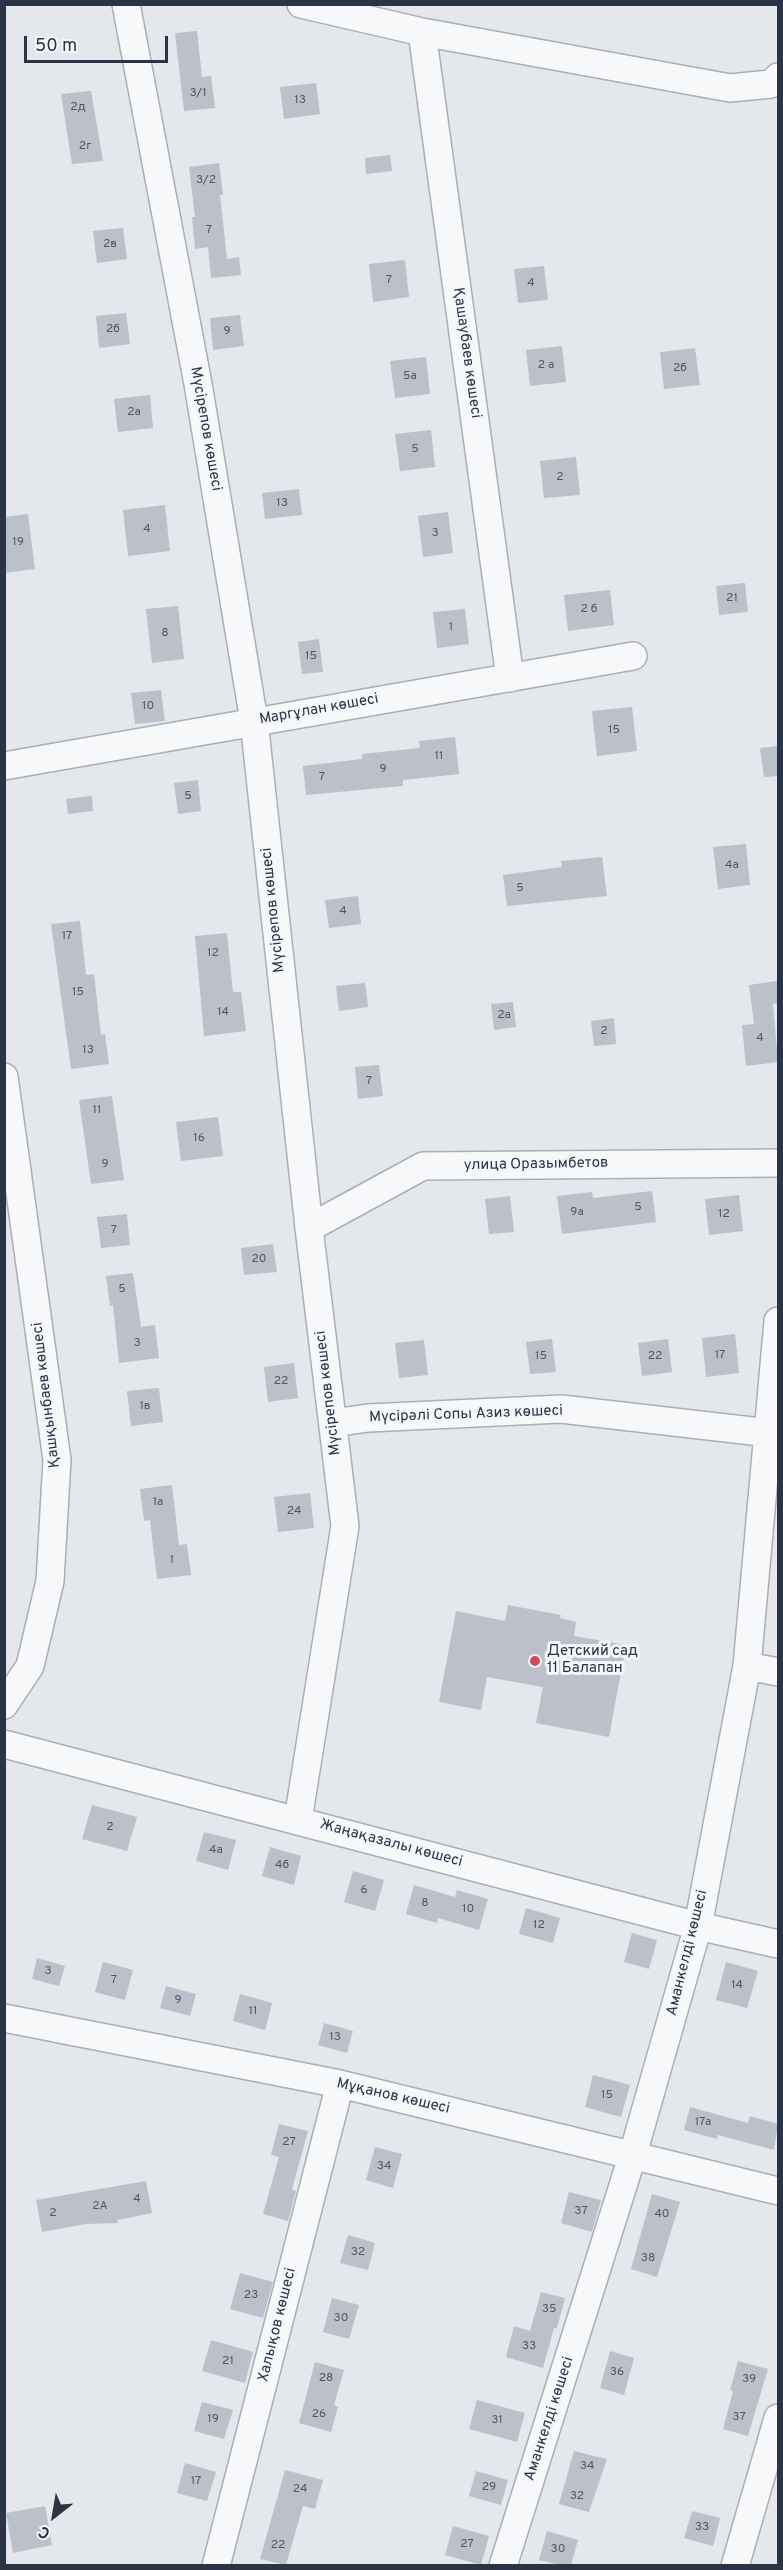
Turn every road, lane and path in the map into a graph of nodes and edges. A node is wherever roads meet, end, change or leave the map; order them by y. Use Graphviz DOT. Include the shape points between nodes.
graph roads {
  1 [pos="126,4"];
  2 [pos="301,4"];
  3 [pos="420,32"];
  4 [pos="778,77"];
  5 [pos="633,656"];
  6 [pos="510,678"];
  7 [pos="254,721"];
  8 [pos="4,766"];
  9 [pos="4,1077"];
  10 [pos="778,1163"];
  11 [pos="309,1228"];
  12 [pos="778,1321"];
  13 [pos="333,1423"];
  14 [pos="773,1434"];
  15 [pos="747,1666"];
  16 [pos="778,1672"];
  17 [pos="4,1705"];
  18 [pos="4,1744"];
  19 [pos="298,1820"];
  20 [pos="698,1926"];
  21 [pos="778,1944"];
  22 [pos="4,2018"];
  23 [pos="340,2084"];
  24 [pos="633,2154"];
  25 [pos="778,2191"];
  26 [pos="778,2418"];
  27 [pos="216,2565"];
  28 [pos="503,2565"];
  29 [pos="735,2565"];
  1 -- 7 [label="street, Мүсірепов көшесі" via="198,384"];
  2 -- 3 [label="street"];
  3 -- 4 [label="street" via="730,88 771,84"];
  3 -- 6 [label="street, Қашаубаев көшесі"];
  5 -- 6 [label="street, Маргұлан көшесі"];
  6 -- 7 [label="street, Маргұлан көшесі"];
  7 -- 8 [label="street, Маргұлан көшесі"];
  7 -- 11 [label="street, Мүсірепов көшесі"];
  9 -- 17 [label="street, Қашқынбаев көшесі" via="57,1460 50,1581 30,1666"];
  10 -- 11 [label="street, улица Оразымбетов" via="423,1166"];
  11 -- 13 [label="street, Мүсірепов көшесі"];
  12 -- 14 [label="street, Аманкелді көшесі"];
  13 -- 14 [label="street, Мүсірәлі Сопы Азиз көшесі" via="561,1409"];
  13 -- 19 [label="street, Мүсірепов көшесі" via="345,1526"];
  14 -- 15 [label="street, Аманкелді көшесі"];
  15 -- 16 [label="street"];
  15 -- 20 [label="street, Аманкелді көшесі"];
  18 -- 19 [label="street, Жаңақазалы көшесі"];
  19 -- 20 [label="street, Жаңақазалы көшесі"];
  20 -- 21 [label="street, Жаңақазалы көшесі"];
  20 -- 24 [label="street, Аманкелді көшесі"];
  22 -- 23 [label="street, Мұқанов көшесі"];
  23 -- 24 [label="street, Мұқанов көшесі"];
  23 -- 27 [label="street, Халықов көшесі"];
  24 -- 25 [label="street, Мұқанов көшесі"];
  24 -- 28 [label="street, Аманкелді көшесі"];
  26 -- 29 [label="street"];
}
